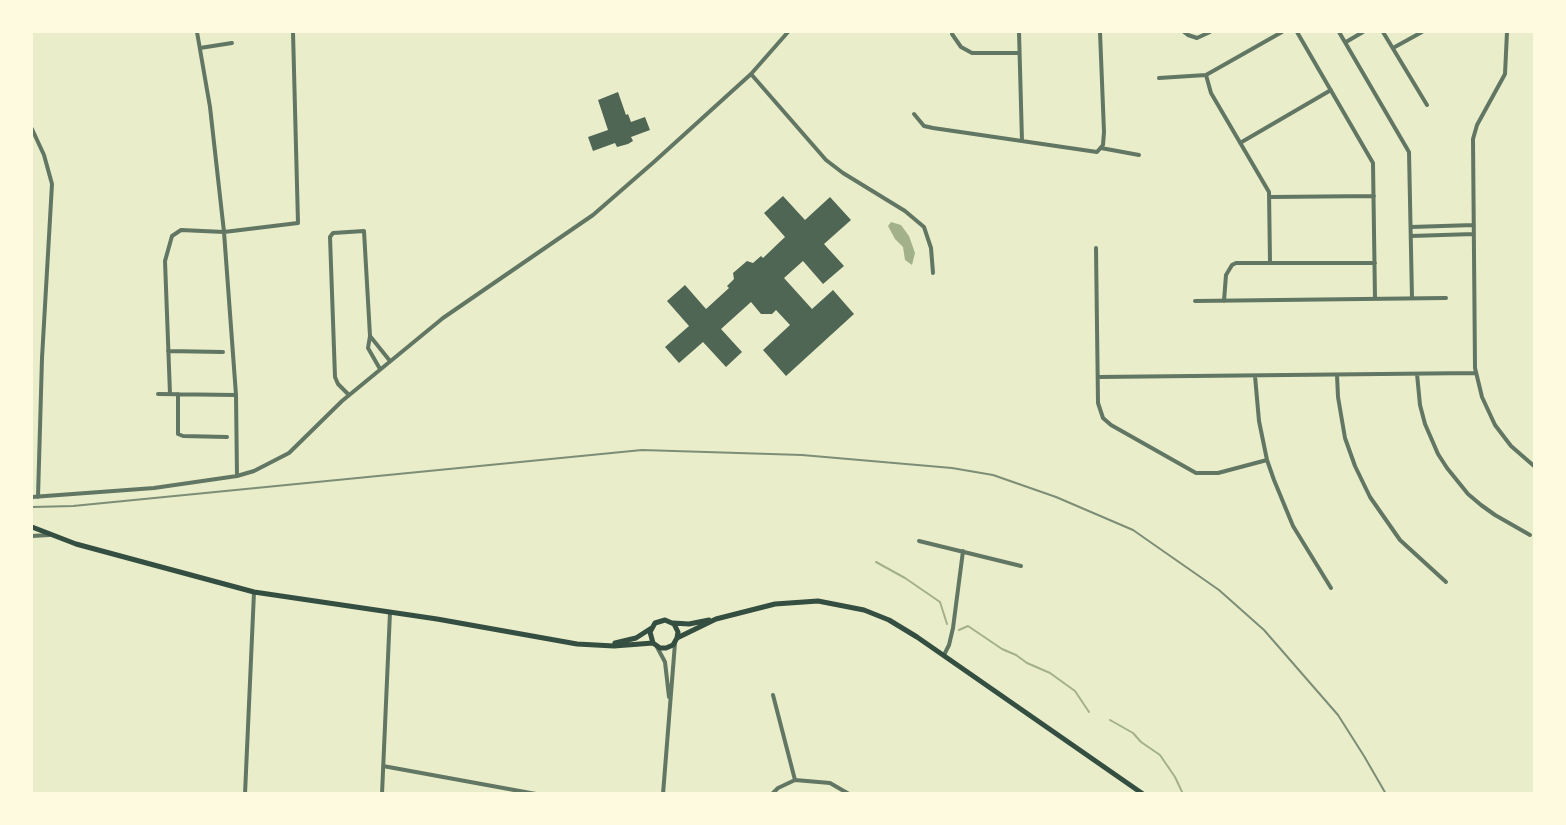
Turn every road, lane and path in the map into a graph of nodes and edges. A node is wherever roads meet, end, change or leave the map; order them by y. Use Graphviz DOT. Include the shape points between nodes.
graph roads {
  1 [pos="197,32"];
  2 [pos="293,32"];
  3 [pos="788,32"];
  4 [pos="1019,32"];
  5 [pos="1100,32"];
  6 [pos="1184,32"];
  7 [pos="1210,32"];
  8 [pos="1282,32"];
  9 [pos="1297,32"];
  10 [pos="1348,32"];
  11 [pos="1363,32"];
  12 [pos="1383,32"];
  13 [pos="1422,32"];
  14 [pos="1507,32"];
  15 [pos="952,34"];
  16 [pos="1341,34"];
  17 [pos="1346,42"];
  18 [pos="232,43"];
  19 [pos="200,48"];
  20 [pos="1393,48"];
  21 [pos="1019,52"];
  22 [pos="751,74"];
  23 [pos="1206,75"];
  24 [pos="1159,78"];
  25 [pos="1331,90"];
  26 [pos="1427,105"];
  27 [pos="914,114"];
  28 [pos="32,129"];
  29 [pos="1022,141"];
  30 [pos="1240,143"];
  31 [pos="1101,148"];
  32 [pos="1139,155"];
  33 [pos="1374,196"];
  34 [pos="1270,197"];
  35 [pos="1474,225"];
  36 [pos="1411,227"];
  37 [pos="224,232"];
  38 [pos="1474,234"];
  39 [pos="1411,236"];
  40 [pos="1096,248"];
  41 [pos="1270,262"];
  42 [pos="1375,263"];
  43 [pos="933,273"];
  44 [pos="1412,298"];
  45 [pos="1446,298"];
  46 [pos="1375,299"];
  47 [pos="1195,301"];
  48 [pos="1224,301"];
  49 [pos="370,336"];
  50 [pos="168,351"];
  51 [pos="224,352"];
  52 [pos="390,361"];
  53 [pos="380,369"];
  54 [pos="1475,373"];
  55 [pos="1417,374"];
  56 [pos="1336,375"];
  57 [pos="1256,376"];
  58 [pos="1098,377"];
  59 [pos="159,394"];
  60 [pos="170,394"];
  61 [pos="178,394"];
  62 [pos="236,395"];
  63 [pos="349,395"];
  64 [pos="227,437"];
  65 [pos="1267,460"];
  66 [pos="1534,466"];
  67 [pos="237,476"];
  68 [pos="32,497"];
  69 [pos="38,497"];
  70 [pos="32,527"];
  71 [pos="50,535"];
  72 [pos="1530,535"];
  73 [pos="32,536"];
  74 [pos="919,540"];
  75 [pos="963,551"];
  76 [pos="1021,566"];
  77 [pos="1446,582"];
  78 [pos="1331,588"];
  79 [pos="254,592"];
  80 [pos="390,612"];
  81 [pos="716,619"];
  82 [pos="672,622"];
  83 [pos="653,625"];
  84 [pos="676,641"];
  85 [pos="606,645"];
  86 [pos="655,645"];
  87 [pos="944,655"];
  88 [pos="773,695"];
  89 [pos="670,706"];
  90 [pos="383,766"];
  91 [pos="795,780"];
  92 [pos="245,794"];
  93 [pos="382,794"];
  94 [pos="536,794"];
  95 [pos="663,794"];
  96 [pos="772,794"];
  97 [pos="849,794"];
  98 [pos="1143,794"];
  1 -- 19 [label="street"];
  2 -- 37 [label="street" via="298,224"];
  3 -- 22 [label="street"];
  4 -- 21 [label="street"];
  5 -- 31 [label="street" via="1104,132"];
  6 -- 7 [label="street" via="1197,38"];
  8 -- 23 [label="street"];
  9 -- 25 [label="street"];
  10 -- 16 [label="street"];
  11 -- 17 [label="street"];
  12 -- 20 [label="street"];
  13 -- 20 [label="street"];
  14 -- 35 [label="street" via="1505,74 1473,133"];
  15 -- 21 [label="street" via="961,47 972,53"];
  16 -- 17 [label="street"];
  17 -- 36 [label="street" via="1408,152"];
  18 -- 19 [label="street"];
  19 -- 37 [label="street"];
  20 -- 26 [label="street"];
  21 -- 29 [label="street"];
  22 -- 43 [label="street" via="826,160 924,227"];
  22 -- 52 [label="street" via="593,215 443,318"];
  23 -- 24 [label="street"];
  23 -- 30 [label="street" via="1211,93"];
  25 -- 30 [label="street"];
  25 -- 33 [label="street" via="1373,163"];
  27 -- 29 [label="street" via="924,126 933,129"];
  28 -- 69 [label="street" via="52,184"];
  29 -- 31 [label="street" via="1091,152"];
  30 -- 34 [label="street"];
  31 -- 32 [label="street"];
  33 -- 34 [label="street"];
  33 -- 42 [label="street"];
  34 -- 41 [label="street"];
  35 -- 36 [label="street"];
  35 -- 38 [label="street"];
  36 -- 39 [label="street"];
  37 -- 50 [label="street" via="181,230 172,236 165,261"];
  37 -- 62 [label="street"];
  38 -- 39 [label="street"];
  38 -- 54 [label="street"];
  39 -- 44 [label="street"];
  40 -- 58 [label="street"];
  41 -- 42 [label="street"];
  41 -- 48 [label="street" via="1232,266 1225,282"];
  42 -- 46 [label="street"];
  44 -- 45 [label="street"];
  44 -- 46 [label="street"];
  46 -- 48 [label="street"];
  47 -- 48 [label="street"];
  49 -- 52 [label="street"];
  49 -- 53 [label="street" via="368,348"];
  49 -- 63 [label="street" via="364,231 333,233 330,237 335,377"];
  50 -- 51 [label="street"];
  50 -- 60 [label="street"];
  52 -- 53 [label="street"];
  53 -- 63 [label="street"];
  54 -- 55 [label="street"];
  54 -- 66 [label="street" via="1495,425"];
  55 -- 56 [label="street"];
  55 -- 72 [label="street" via="1425,424 1447,468 1481,505"];
  56 -- 57 [label="street"];
  56 -- 77 [label="street" via="1345,438 1366,490 1400,540"];
  57 -- 58 [label="street"];
  57 -- 65 [label="street"];
  58 -- 65 [label="street" via="1098,404 1103,418 1189,470 1210,474"];
  59 -- 60 [label="street"];
  60 -- 61 [label="street"];
  61 -- 62 [label="street"];
  61 -- 64 [label="street" via="178,434"];
  62 -- 67 [label="street"];
  63 -- 67 [label="street" via="289,453"];
  65 -- 78 [label="street" via="1293,526"];
  67 -- 69 [label="street" via="154,488"];
  68 -- 69 [label="street"];
  70 -- 71 [label="main road"];
  71 -- 73 [label="street"];
  71 -- 79 [label="main road"];
  74 -- 75 [label="street"];
  75 -- 76 [label="street"];
  75 -- 87 [label="street" via="953,628"];
  79 -- 80 [label="main road"];
  79 -- 92 [label="street"];
  80 -- 85 [label="main road" via="555,641"];
  80 -- 90 [label="street"];
  81 -- 82 [label="main road" via="689,624"];
  81 -- 84 [label="main road"];
  81 -- 87 [label="main road" via="775,604 834,603 889,621"];
  82 -- 83 [label="main road" via="662,620"];
  82 -- 84 [label="main road" via="677,630"];
  83 -- 85 [label="main road" via="643,635"];
  83 -- 86 [label="main road" via="650,635"];
  84 -- 86 [label="main road" via="666,648"];
  84 -- 89 [label="street"];
  85 -- 86 [label="main road"];
  86 -- 89 [label="street" via="665,662"];
  87 -- 98 [label="main road"];
  88 -- 91 [label="street"];
  89 -- 95 [label="street"];
  90 -- 93 [label="street"];
  90 -- 94 [label="street"];
  91 -- 96 [label="street"];
  91 -- 97 [label="street" via="830,783"];
}
